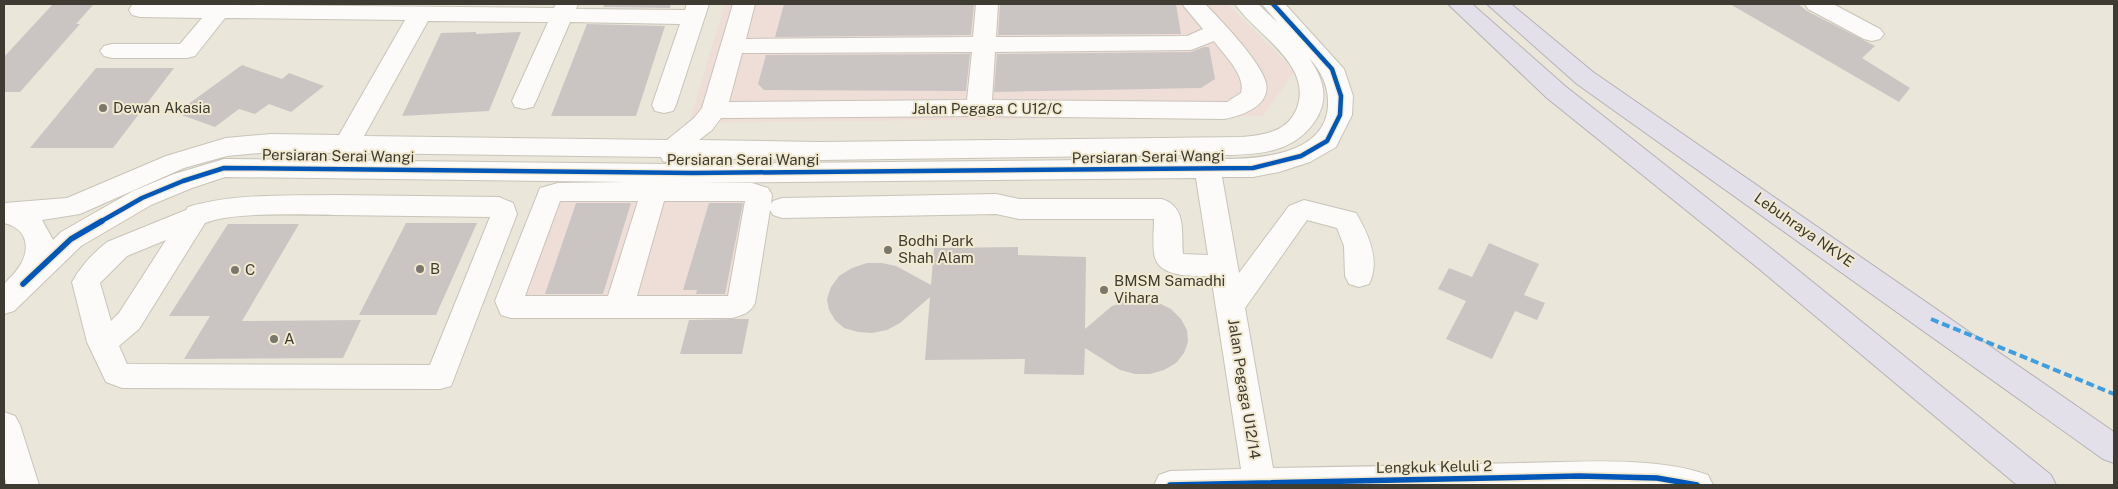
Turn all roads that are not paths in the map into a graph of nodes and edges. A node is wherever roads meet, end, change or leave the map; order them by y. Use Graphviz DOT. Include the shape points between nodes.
graph roads {
  1 [pos="744,4"];
  2 [pos="987,4"];
  3 [pos="1193,4"];
  4 [pos="1246,4"];
  5 [pos="1273,4"];
  6 [pos="1459,4"];
  7 [pos="1498,4"];
  8 [pos="1816,4"];
  9 [pos="143,7"];
  10 [pos="288,8"];
  11 [pos="564,10"];
  12 [pos="696,10"];
  13 [pos="219,11"];
  14 [pos="420,14"];
  15 [pos="1217,31"];
  16 [pos="1872,34"];
  17 [pos="985,45"];
  18 [pos="732,46"];
  19 [pos="112,51"];
  20 [pos="524,101"];
  21 [pos="664,105"];
  22 [pos="979,108"];
  23 [pos="714,110"];
  24 [pos="346,145"];
  25 [pos="674,148"];
  26 [pos="1207,158"];
  27 [pos="356,169"];
  28 [pos="389,169"];
  29 [pos="660,183"];
  30 [pos="336,205"];
  31 [pos="369,206"];
  32 [pos="782,208"];
  33 [pos="6,214"];
  34 [pos="197,214"];
  35 [pos="1224,265"];
  36 [pos="1359,276"];
  37 [pos="23,284"];
  38 [pos="4,303"];
  39 [pos="1230,304"];
  40 [pos="619,308"];
  41 [pos="102,342"];
  42 [pos="4,425"];
  43 [pos="2114,449"];
  44 [pos="1259,483"];
  45 [pos="23,485"];
  46 [pos="1170,485"];
  47 [pos="1698,485"];
  48 [pos="2040,485"];
  1 -- 18 [label="street"];
  2 -- 17 [label="street"];
  3 -- 15 [label="street"];
  4 -- 26 [label="street, Persiaran Serai Wangi" via="1306,70 1313,92 1310,109 1290,135"];
  5 -- 26 [label="street, Persiaran Serai Wangi" via="1332,69 1341,96 1340,115 1327,141 1301,156 1253,168"];
  6 -- 48 [label="highway" via="1556,92"];
  7 -- 43 [label="highway, Lebuhraya NKVE" via="1585,78"];
  8 -- 16 [label="street"];
  9 -- 13 [label="street"];
  10 -- 13 [label="street"];
  10 -- 14 [label="street"];
  11 -- 12 [label="street"];
  11 -- 14 [label="street"];
  11 -- 20 [label="street"];
  12 -- 21 [label="street"];
  13 -- 19 [label="street" via="187,51"];
  14 -- 24 [label="street"];
  15 -- 17 [label="street" via="1191,43"];
  15 -- 22 [label="street, Jalan Pegaga C U12/C" via="1254,82 1253,92 1246,103 1236,109"];
  17 -- 18 [label="street"];
  17 -- 22 [label="street"];
  18 -- 23 [label="street"];
  22 -- 23 [label="street, Jalan Pegaga C U12/C"];
  23 -- 25 [label="street" via="703,124"];
  24 -- 25 [label="street, Persiaran Serai Wangi"];
  24 -- 33 [label="street, Persiaran Serai Wangi" via="271,143 226,148 175,162 70,207"];
  25 -- 26 [label="street, Persiaran Serai Wangi"];
  25 -- 29 [label="street"];
  26 -- 29 [label="street, Persiaran Serai Wangi" via="692,173"];
  26 -- 35 [label="street, Jalan Pegaga U12/14"];
  27 -- 28 [label="street, Persiaran Serai Wangi"];
  27 -- 30 [label="street"];
  27 -- 37 [label="street, Persiaran Serai Wangi" via="224,168 183,182 142,198 71,239"];
  28 -- 29 [label="street, Persiaran Serai Wangi" via="630,172"];
  28 -- 31 [label="street"];
  29 -- 40 [label="street"];
  29 -- 40 [label="street" via="759,195 743,299 732,307"];
  29 -- 40 [label="street" via="549,195 509,301 511,308"];
  30 -- 31 [label="street"];
  30 -- 34 [label="street" via="236,207"];
  31 -- 41 [label="street" via="504,210 440,376 122,376 117,373"];
  32 -- 35 [label="street" via="996,204 1019,209 1158,208 1167,214 1171,262"];
  33 -- 37 [label="street" via="26,220 37,232 40,246 36,264"];
  34 -- 41 [label="street" via="128,321"];
  34 -- 41 [label="street" via="117,249 94,269 86,282"];
  35 -- 39 [label="street, Jalan Pegaga U12/14"];
  36 -- 39 [label="street" via="1356,235 1346,220 1304,210 1298,213"];
  37 -- 38 [label="street"];
  39 -- 44 [label="street, Jalan Pegaga U12/14"];
  42 -- 45 [label="street"];
  44 -- 46 [label="street, Lengkuk Keluli 2"];
  44 -- 47 [label="street, Lengkuk Keluli 2" via="1579,476 1657,478"];
}
